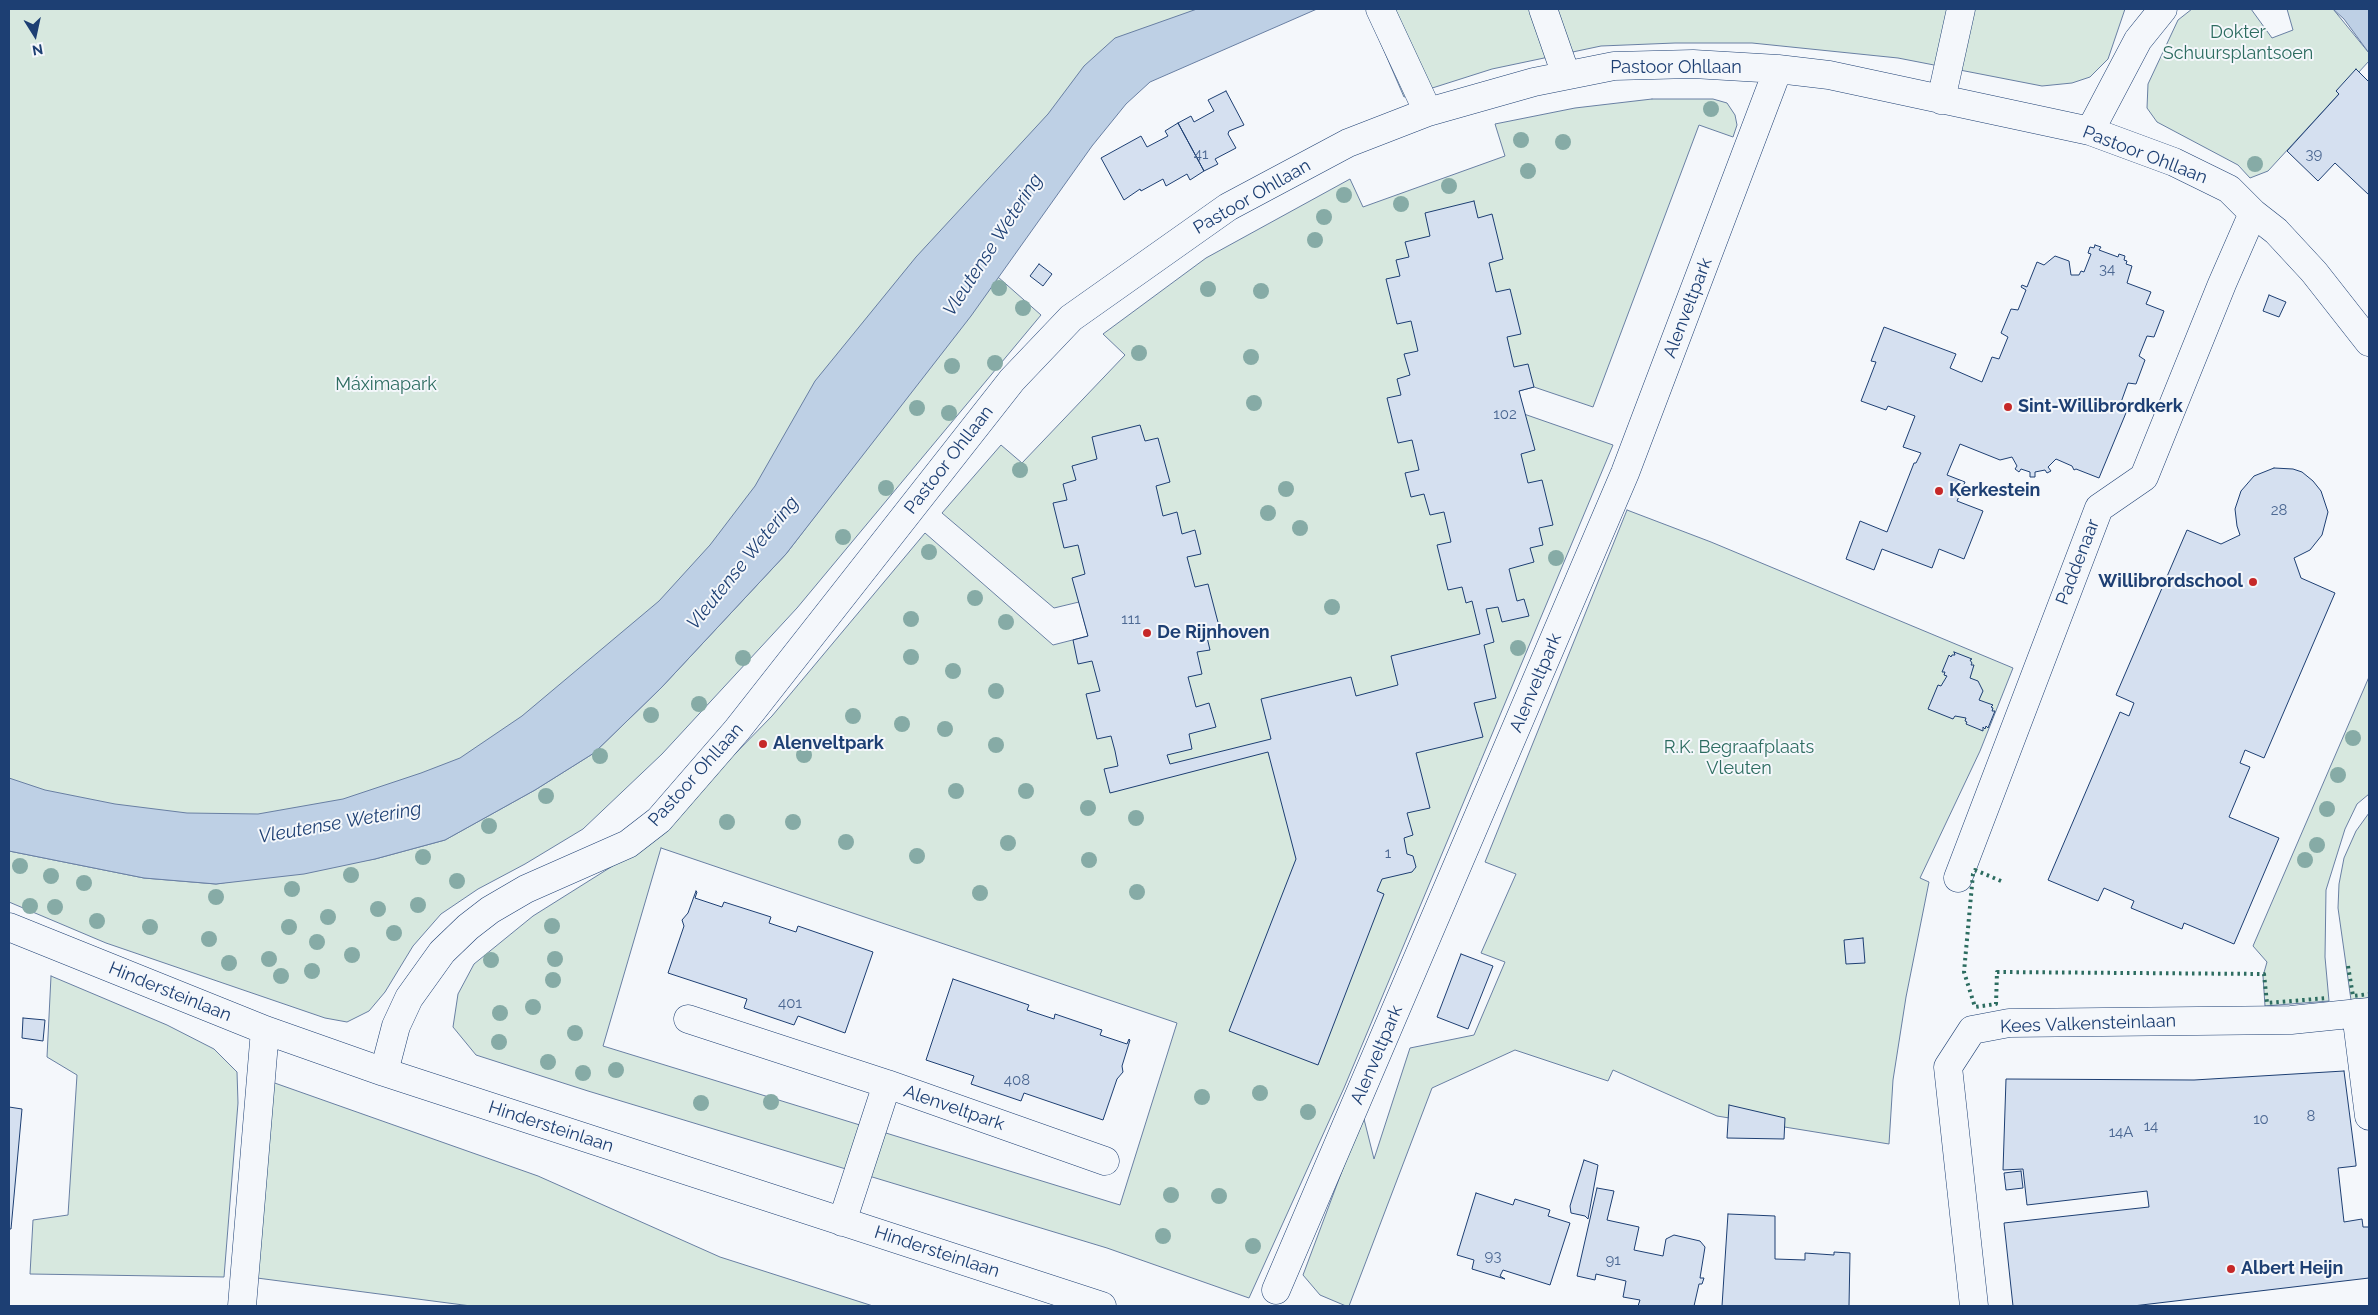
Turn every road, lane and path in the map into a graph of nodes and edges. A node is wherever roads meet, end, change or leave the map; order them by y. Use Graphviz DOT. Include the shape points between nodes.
graph roads {
  1 [pos="1380,9"];
  2 [pos="1543,9"];
  3 [pos="1962,9"];
  4 [pos="2163,9"];
  5 [pos="1778,69"];
  6 [pos="1566,75"];
  7 [pos="1941,100"];
  8 [pos="1428,112"];
  9 [pos="2090,131"];
  10 [pos="2253,213"];
  11 [pos="2369,342"];
  12 [pos="1958,878"];
  13 [pos="9,927"];
  14 [pos="2363,1012"];
  15 [pos="688,1018"];
  16 [pos="265,1030"];
  17 [pos="384,1072"];
  18 [pos="886,1084"];
  19 [pos="2369,1116"];
  20 [pos="1105,1161"];
  21 [pos="842,1222"];
  22 [pos="1276,1290"];
  23 [pos="242,1306"];
  24 [pos="1102,1306"];
  25 [pos="1974,1306"];
  1 -- 8 [label="street"];
  2 -- 6 [label="street"];
  3 -- 7 [label="street"];
  4 -- 9 [label="street" via="2138,40"];
  5 -- 6 [label="street, Pastoor Ohllaan" via="1693,64 1614,66"];
  5 -- 7 [label="street, Pastoor Ohllaan" via="1829,75"];
  5 -- 22 [label="street, Alenveltpark" via="1625,473"];
  6 -- 8 [label="street, Pastoor Ohllaan"];
  7 -- 9 [label="street, Pastoor Ohllaan"];
  8 -- 17 [label="street, Pastoor Ohllaan" via="1348,143 1228,207 1071,318 1012,380 737,730 659,820 628,844 526,889 498,906 468,927 442,952 409,998 399,1019"];
  9 -- 10 [label="street, Pastoor Ohllaan" via="2174,162 2229,189"];
  10 -- 11 [label="street, Pastoor Ohllaan" via="2276,231 2314,272"];
  10 -- 12 [label="street, Paddenaar" via="2144,477 2099,508"];
  13 -- 16 [label="street, Hindersteinlaan"];
  14 -- 19 [label="street"];
  14 -- 25 [label="street, Kees Valkensteinlaan" via="2291,1020 2009,1023 1972,1030 1948,1067"];
  15 -- 18 [label="street, Alenveltpark"];
  16 -- 17 [label="street, Hindersteinlaan"];
  16 -- 23 [label="street"];
  17 -- 21 [label="street, Hindersteinlaan"];
  18 -- 20 [label="street, Alenveltpark"];
  18 -- 21 [label="street"];
  21 -- 24 [label="street, Hindersteinlaan"];
}
